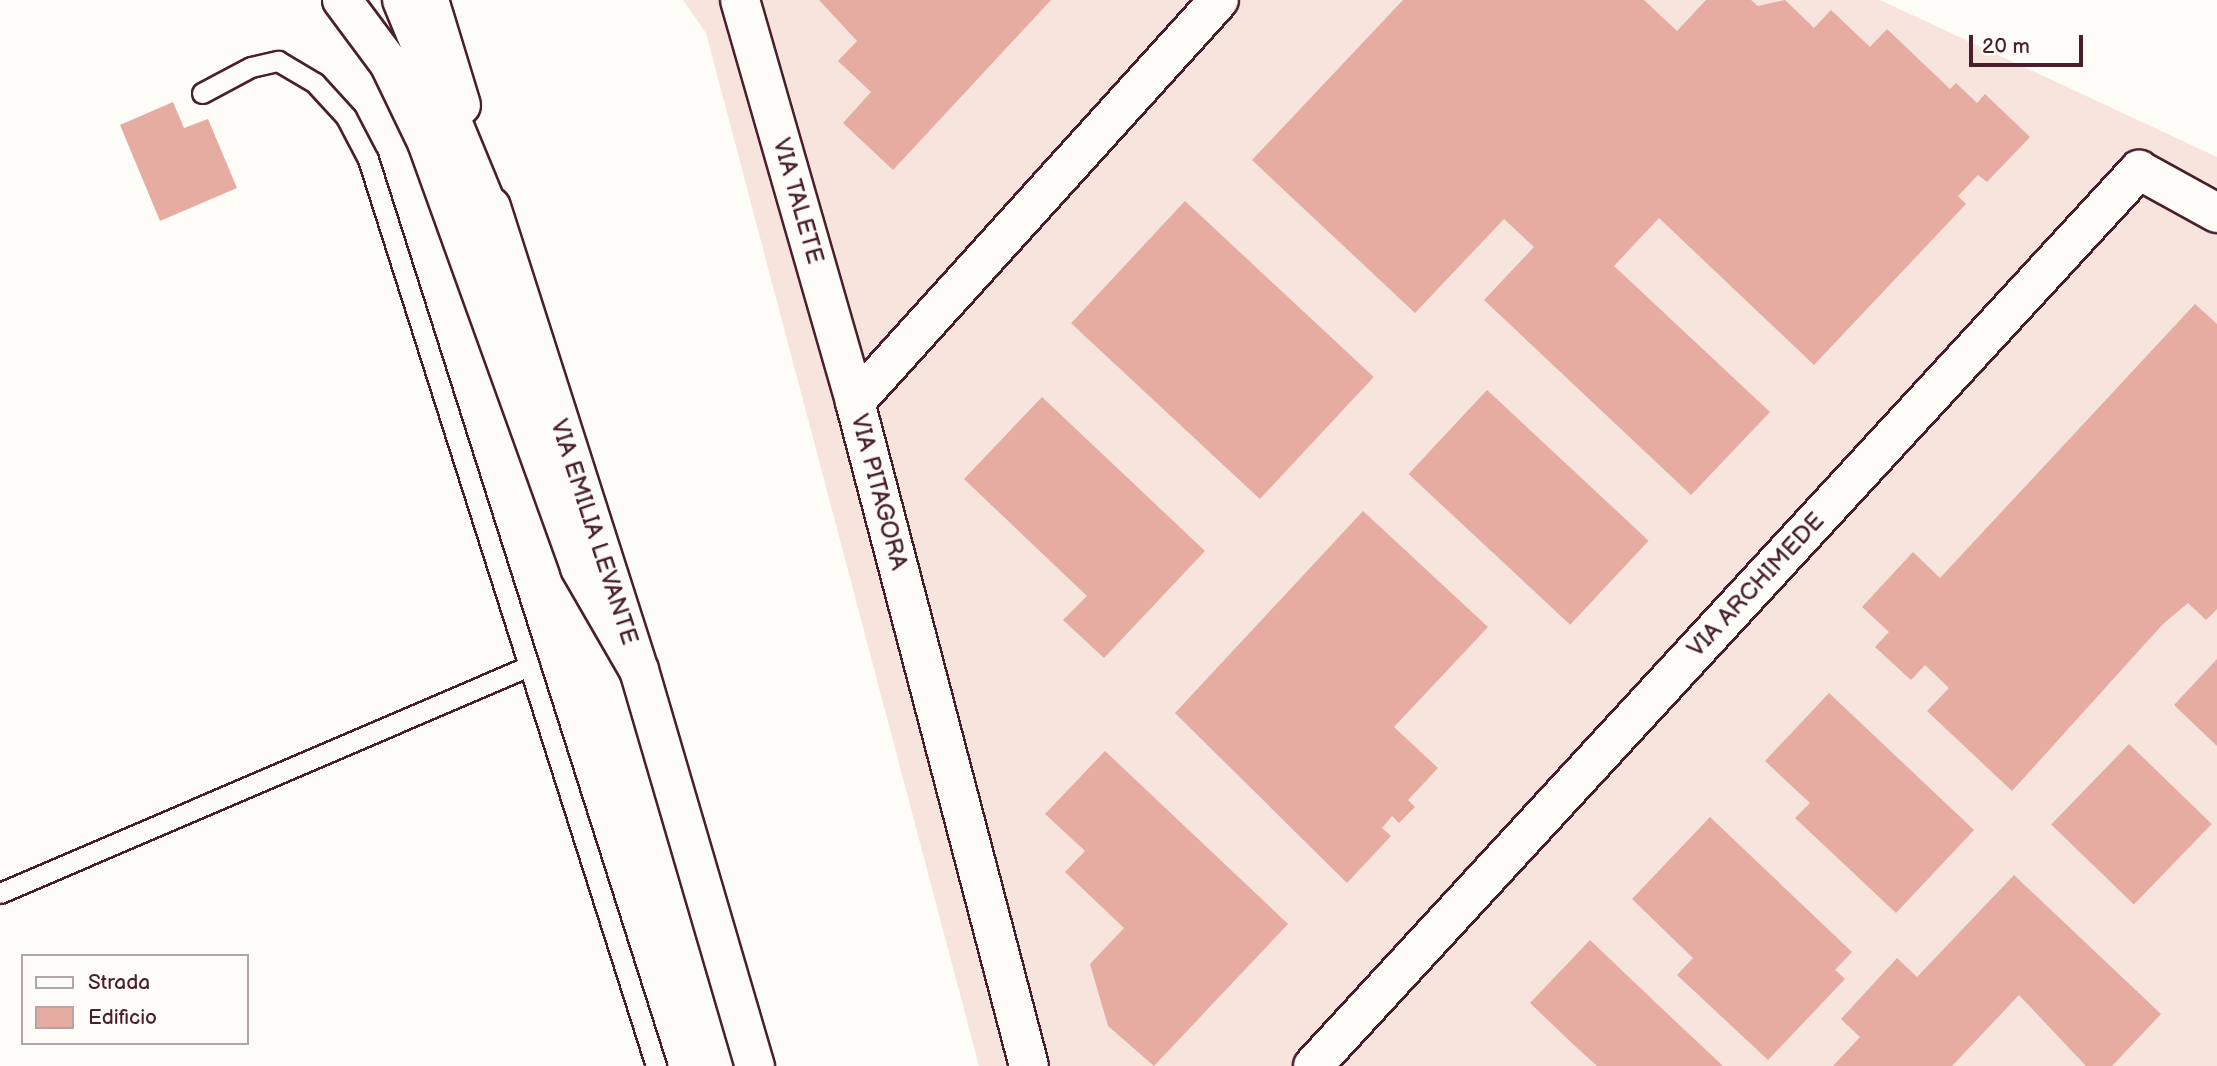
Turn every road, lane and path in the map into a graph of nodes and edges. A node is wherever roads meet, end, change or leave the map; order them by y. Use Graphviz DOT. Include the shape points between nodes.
graph roads {
  1 [pos="342,0"];
  2 [pos="402,0"];
  3 [pos="429,0"];
  4 [pos="740,0"];
  5 [pos="1219,0"];
  6 [pos="202,93"];
  7 [pos="2217,213"];
  8 [pos="501,240"];
  9 [pos="855,402"];
  10 [pos="528,666"];
  11 [pos="639,670"];
  12 [pos="0,893"];
  13 [pos="656,1066"];
  14 [pos="755,1066"];
  15 [pos="1029,1066"];
  16 [pos="1313,1066"];
  1 -- 11 [label="main road" via="389,63 427,142 580,568"];
  2 -- 8 [label="main road"];
  3 -- 8 [label="main road, VIA EMILIA LEVANTE"];
  4 -- 9 [label="main road, VIA TALETE"];
  5 -- 9 [label="main road, VIA PITAGORA"];
  6 -- 10 [label="lane" via="251,67 278,61 314,83 346,117 368,159"];
  7 -- 16 [label="main road, VIA ARCHIMEDE" via="2138,170"];
  8 -- 11 [label="main road, VIA EMILIA LEVANTE"];
  9 -- 15 [label="main road, VIA PITAGORA"];
  10 -- 12 [label="lane"];
  10 -- 13 [label="lane"];
  11 -- 14 [label="main road, VIA EMILIA LEVANTE"];
}
